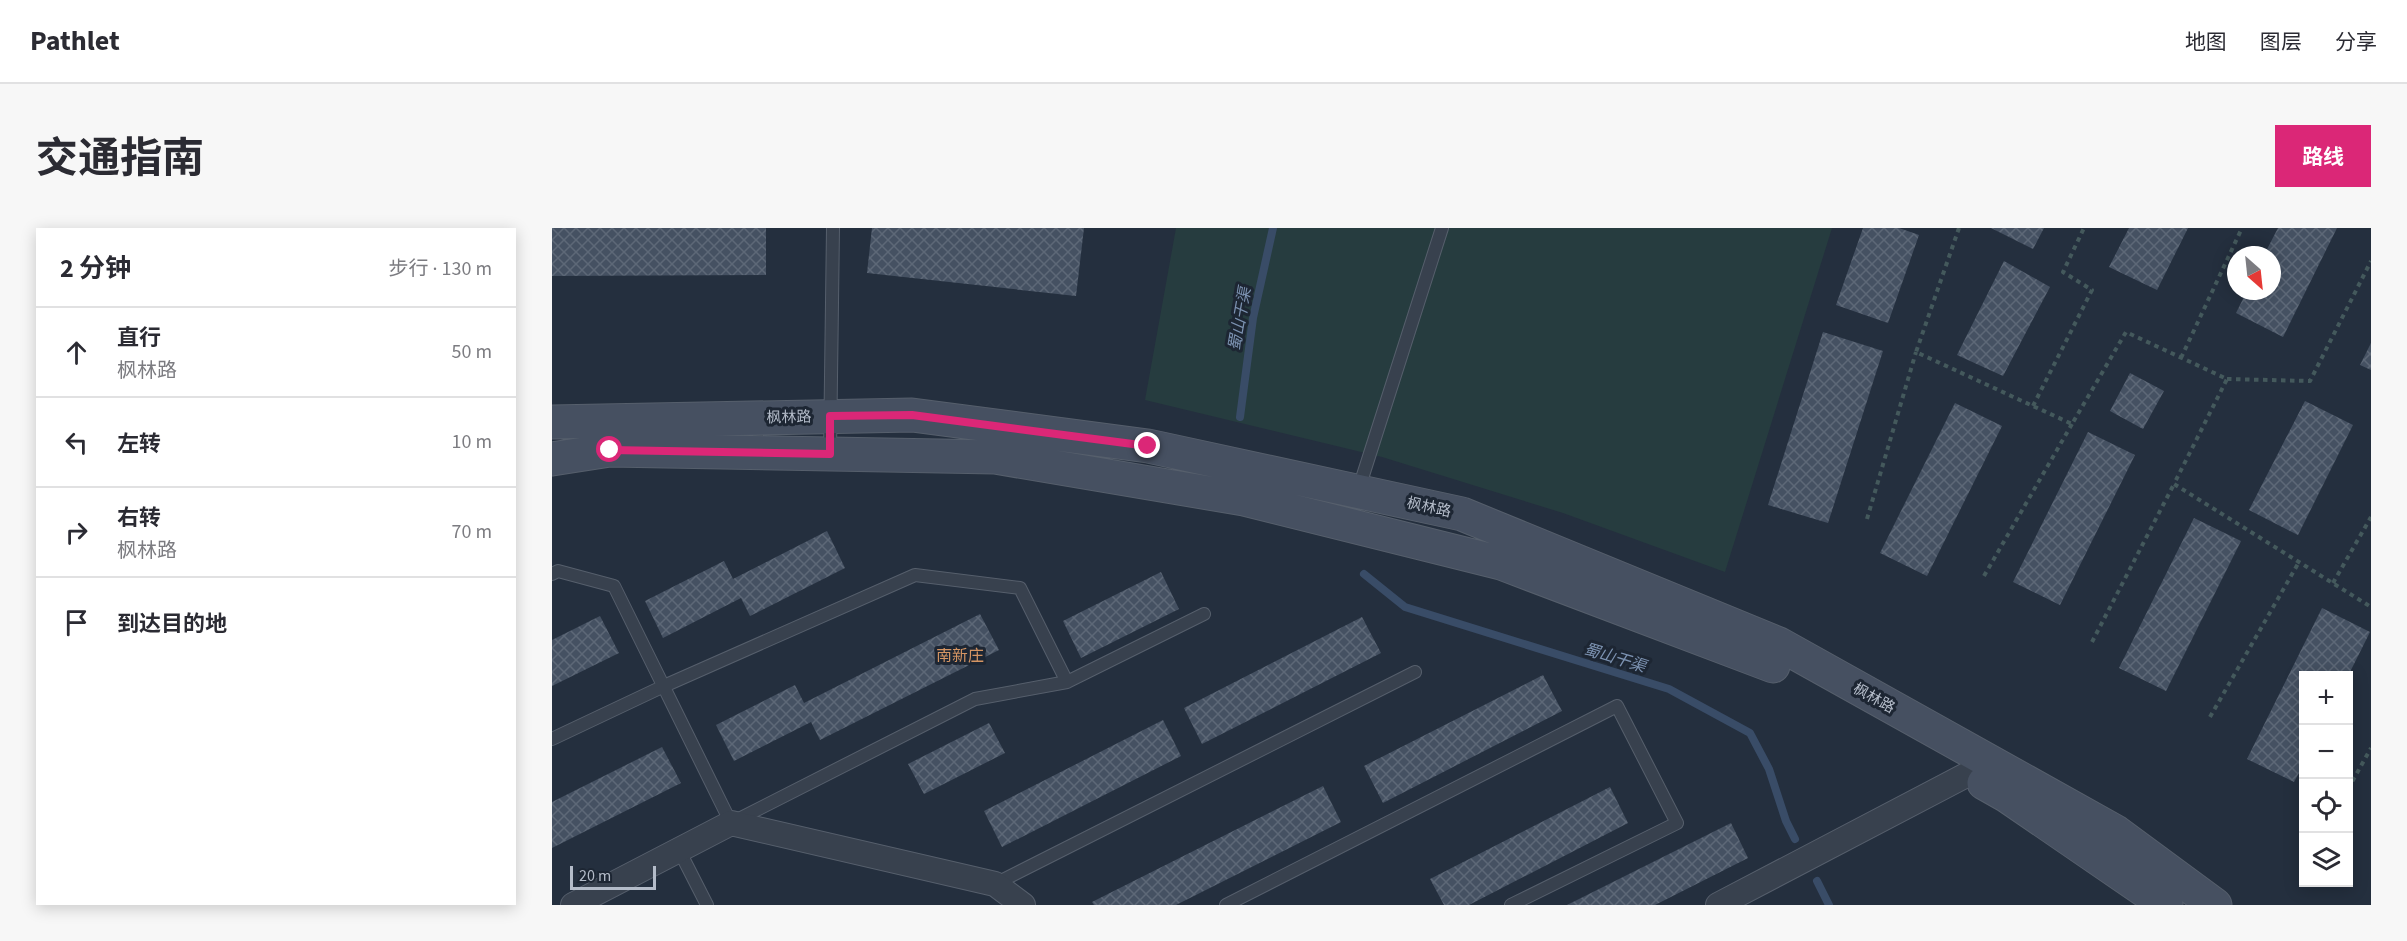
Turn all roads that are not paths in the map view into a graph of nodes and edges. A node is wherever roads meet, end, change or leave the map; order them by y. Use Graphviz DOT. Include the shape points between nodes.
graph roads {
  1 [pos="833,228"];
  2 [pos="1442,228"];
  3 [pos="830,416"];
  4 [pos="552,422"];
  5 [pos="830,454"];
  6 [pos="552,459"];
  7 [pos="1358,492"];
  8 [pos="552,574"];
  9 [pos="1204,614"];
  10 [pos="1415,672"];
  11 [pos="1067,682"];
  12 [pos="663,686"];
  13 [pos="552,739"];
  14 [pos="1980,768"];
  15 [pos="731,823"];
  16 [pos="680,852"];
  17 [pos="995,884"];
  18 [pos="573,905"];
  19 [pos="707,905"];
  20 [pos="1023,905"];
  21 [pos="1226,905"];
  22 [pos="1511,905"];
  23 [pos="1718,905"];
  24 [pos="2166,905"];
  25 [pos="2215,905"];
  1 -- 3 [label="lane"];
  2 -- 7 [label="lane"];
  3 -- 4 [label="main road, 枫林路"];
  3 -- 5 [label="lane"];
  3 -- 7 [label="main road, 枫林路" via="912,415 1148,446"];
  5 -- 6 [label="main road, 枫林路" via="610,450"];
  5 -- 14 [label="main road, 枫林路" via="995,457 1244,499 1501,563 1770,664"];
  7 -- 14 [label="main road, 枫林路" via="1462,514 1779,644"];
  8 -- 12 [label="lane" via="558,571 614,586"];
  9 -- 11 [label="lane"];
  10 -- 17 [label="lane"];
  11 -- 12 [label="lane" via="1020,588 915,576"];
  11 -- 15 [label="lane" via="975,699"];
  12 -- 13 [label="lane"];
  12 -- 15 [label="lane"];
  14 -- 23 [label="street"];
  14 -- 24 [label="main road, 枫林路" via="2007,796"];
  14 -- 25 [label="main road, 枫林路" via="2116,832"];
  15 -- 16 [label="street"];
  15 -- 17 [label="street"];
  16 -- 18 [label="street"];
  16 -- 19 [label="lane"];
  17 -- 20 [label="street"];
  21 -- 22 [label="lane" via="1617,706 1677,823"];
}
